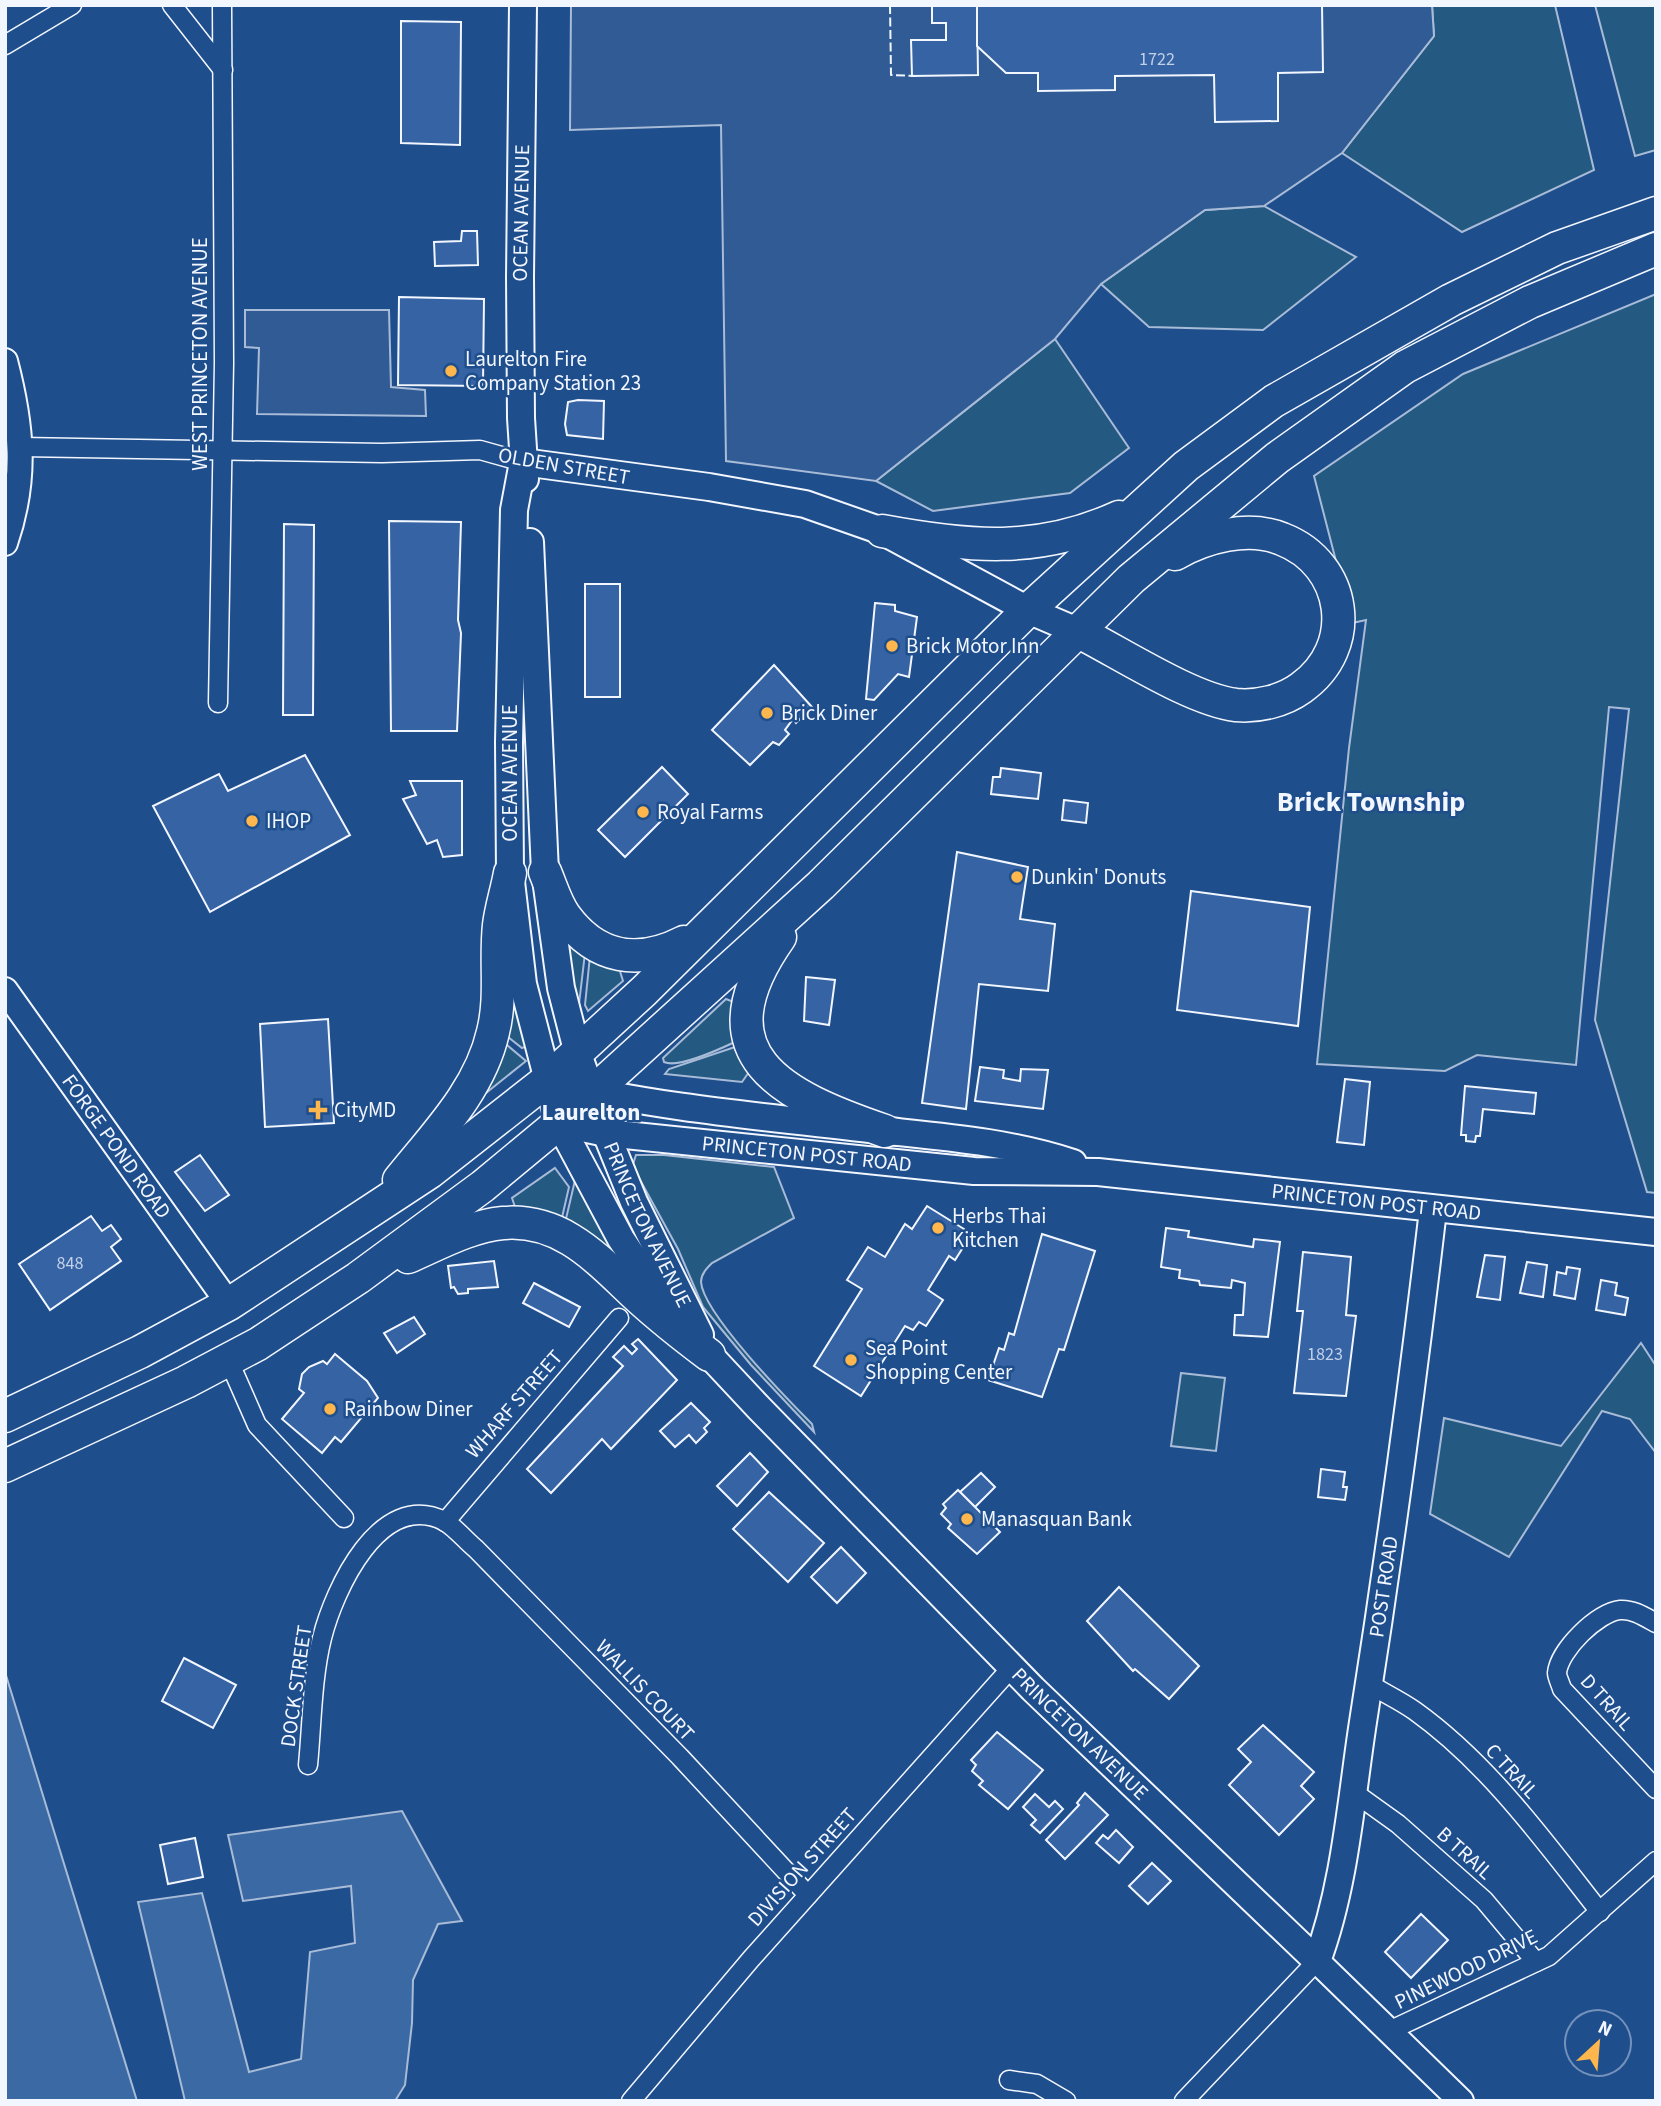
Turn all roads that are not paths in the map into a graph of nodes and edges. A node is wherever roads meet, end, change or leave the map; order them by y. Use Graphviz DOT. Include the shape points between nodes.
graph roads {
  1 [pos="72,5"];
  2 [pos="172,5"];
  3 [pos="222,5"];
  4 [pos="523,5"];
  5 [pos="5,45"];
  6 [pos="223,70"];
  7 [pos="1656,214"];
  8 [pos="1656,249"];
  9 [pos="5,361"];
  10 [pos="20,447"];
  11 [pos="223,450"];
  12 [pos="523,463"];
  13 [pos="1143,506"];
  14 [pos="883,531"];
  15 [pos="5,543"];
  16 [pos="1131,579"];
  17 [pos="1028,610"];
  18 [pos="1077,631"];
  19 [pos="218,703"];
  20 [pos="545,872"];
  21 [pos="510,873"];
  22 [pos="821,885"];
  23 [pos="701,934"];
  24 [pos="5,990"];
  25 [pos="578,1054"];
  26 [pos="546,1081"];
  27 [pos="593,1093"];
  28 [pos="559,1123"];
  29 [pos="886,1131"];
  30 [pos="606,1133"];
  31 [pos="1098,1172"];
  32 [pos="376,1208"];
  33 [pos="1433,1210"];
  34 [pos="1656,1232"];
  35 [pos="358,1278"];
  36 [pos="229,1304"];
  37 [pos="619,1318"];
  38 [pos="709,1355"];
  39 [pos="228,1359"];
  40 [pos="5,1416"];
  41 [pos="5,1466"];
  42 [pos="344,1518"];
  43 [pos="444,1522"];
  44 [pos="1656,1623"];
  45 [pos="1012,1667"];
  46 [pos="1369,1684"];
  47 [pos="308,1765"];
  48 [pos="1656,1789"];
  49 [pos="1352,1791"];
  50 [pos="1656,1861"];
  51 [pos="808,1895"];
  52 [pos="1600,1912"];
  53 [pos="1317,1961"];
  54 [pos="1536,1962"];
  55 [pos="1390,2031"];
  56 [pos="1009,2080"];
  57 [pos="631,2101"];
  58 [pos="1066,2101"];
  59 [pos="1184,2101"];
  60 [pos="1461,2101"];
  1 -- 5 [label="street"];
  2 -- 6 [label="street"];
  3 -- 6 [label="street, WEST PRINCETON AVENUE"];
  4 -- 12 [label="main road, OCEAN AVENUE"];
  6 -- 11 [label="street, WEST PRINCETON AVENUE"];
  7 -- 13 [label="highway" via="1557,248 1374,342 1273,401 1186,466"];
  8 -- 16 [label="highway" via="1530,302 1405,367 1277,458"];
  9 -- 10 [label="street"];
  10 -- 11 [label="street, OLDEN STREET"];
  10 -- 15 [label="street" via="20,489"];
  11 -- 12 [label="street, OLDEN STREET" via="480,450"];
  11 -- 19 [label="street, WEST PRINCETON AVENUE"];
  12 -- 14 [label="main road, OLDEN STREET" via="761,495 805,504"];
  12 -- 20 [label="main road, OCEAN AVENUE"];
  12 -- 21 [label="main road, OCEAN AVENUE" via="513,527"];
  13 -- 14 [label="highway" via="1068,537 1019,545 944,542"];
  13 -- 17 [label="highway"];
  14 -- 17 [label="main road, OLDEN STREET"];
  16 -- 18 [label="highway"];
  16 -- 18 [label="highway" via="1180,551 1217,537 1251,532 1281,538 1316,563 1326,579 1339,611 1338,636 1324,668 1290,696 1264,704 1236,705 1192,692"];
  17 -- 18 [label="main road, OLDEN STREET"];
  17 -- 23 [label="highway"];
  18 -- 22 [label="highway"];
  20 -- 23 [label="highway" via="576,930 611,952 645,958"];
  20 -- 25 [label="main road, OCEAN AVENUE" via="561,988"];
  21 -- 26 [label="main road, OCEAN AVENUE" via="523,984"];
  21 -- 32 [label="highway" via="499,926 494,1031 486,1055 451,1115"];
  22 -- 27 [label="highway"];
  22 -- 29 [label="highway" via="761,965 749,998 750,1040 756,1058 772,1078 802,1099"];
  23 -- 25 [label="highway"];
  24 -- 36 [label="street, FORGE POND ROAD"];
  25 -- 26 [label="highway"];
  25 -- 27 [label="main road, PRINCETON AVENUE"];
  26 -- 27 [label="main road, PRINCETON POST ROAD"];
  26 -- 28 [label="main road, OCEAN AVENUE"];
  26 -- 32 [label="highway"];
  27 -- 28 [label="highway"];
  27 -- 29 [label="main road, PRINCETON POST ROAD" via="665,1106"];
  27 -- 30 [label="main road, PRINCETON AVENUE"];
  28 -- 30 [label="main road, PRINCETON POST ROAD"];
  28 -- 35 [label="highway"];
  28 -- 38 [label="main road, PRINCETON AVENUE" via="646,1279"];
  29 -- 31 [label="main road, PRINCETON POST ROAD" via="1033,1152"];
  30 -- 31 [label="main road, PRINCETON POST ROAD" via="974,1171"];
  30 -- 38 [label="main road, PRINCETON AVENUE" via="634,1202"];
  31 -- 33 [label="main road, PRINCETON POST ROAD"];
  32 -- 36 [label="highway"];
  33 -- 34 [label="main road, PRINCETON POST ROAD"];
  33 -- 46 [label="main road, POST ROAD" via="1398,1501"];
  35 -- 38 [label="highway" via="475,1229 504,1223 534,1225 580,1244"];
  35 -- 39 [label="highway"];
  36 -- 40 [label="highway" via="129,1358"];
  37 -- 43 [label="street, WHARF STREET"];
  38 -- 45 [label="main road, PRINCETON AVENUE"];
  39 -- 41 [label="highway"];
  39 -- 42 [label="street" via="257,1425"];
  43 -- 47 [label="street, DOCK STREET" via="422,1515 397,1519 367,1544 353,1563 321,1640"];
  43 -- 51 [label="street, WALLIS COURT" via="680,1757"];
  44 -- 48 [label="street, D TRAIL" via="1623,1610 1611,1612 1579,1635 1557,1673 1562,1689"];
  45 -- 51 [label="street, DIVISION STREET"];
  45 -- 53 [label="main road, PRINCETON AVENUE"];
  46 -- 49 [label="main road, POST ROAD"];
  46 -- 52 [label="street, C TRAIL" via="1416,1712 1464,1752 1530,1824"];
  49 -- 53 [label="main road, POST ROAD" via="1327,1934"];
  49 -- 54 [label="street, B TRAIL" via="1398,1824 1484,1900"];
  50 -- 52 [label="street, PINEWOOD DRIVE"];
  51 -- 57 [label="street, DIVISION STREET"];
  52 -- 54 [label="street, PINEWOOD DRIVE"];
  53 -- 55 [label="street, PRINCETON AVENUE"];
  53 -- 59 [label="street"];
  54 -- 55 [label="street, PINEWOOD DRIVE"];
  55 -- 60 [label="street, PRINCETON AVENUE"];
  56 -- 58 [label="street" via="1037,2084"];
}
